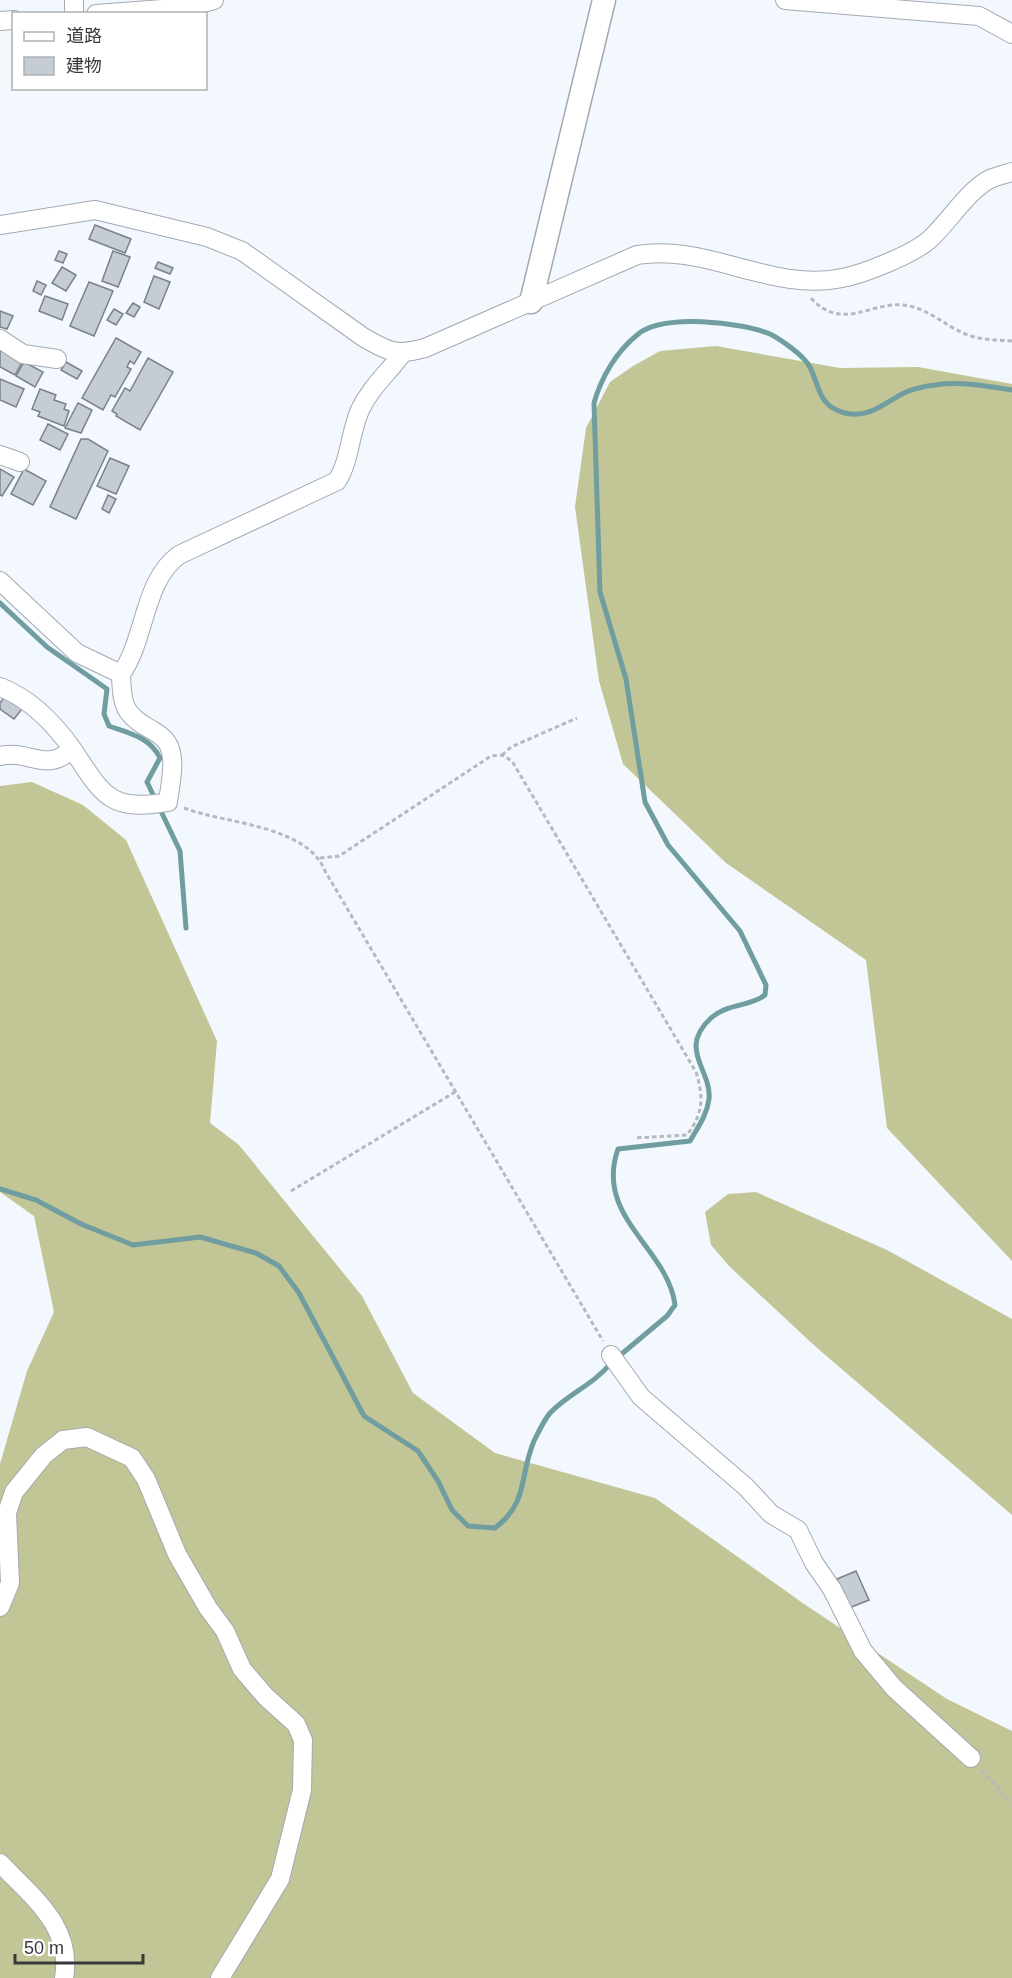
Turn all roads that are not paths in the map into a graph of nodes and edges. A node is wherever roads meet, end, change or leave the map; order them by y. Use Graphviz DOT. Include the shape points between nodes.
graph roads {
  1 [pos="214,0"];
  2 [pos="604,0"];
  3 [pos="785,0"];
  4 [pos="123,12"];
  5 [pos="1012,34"];
  6 [pos="1012,172"];
  7 [pos="0,225"];
  8 [pos="531,302"];
  9 [pos="0,339"];
  10 [pos="402,354"];
  11 [pos="57,359"];
  12 [pos="0,455"];
  13 [pos="20,462"];
  14 [pos="0,581"];
  15 [pos="121,674"];
  16 [pos="0,687"];
  17 [pos="72,749"];
  18 [pos="0,756"];
  19 [pos="614,1359"];
  20 [pos="0,1607"];
  21 [pos="971,1758"];
  22 [pos="0,1863"];
  23 [pos="64,1978"];
  24 [pos="220,1978"];
  1 -- 4 [label="street" via="189,7"];
  2 -- 8 [label="street"];
  3 -- 5 [label="street" via="979,16"];
  6 -- 8 [label="street" via="989,179 929,240 911,252 844,278 807,281 658,251 637,255"];
  7 -- 10 [label="street" via="95,210 207,237 242,251 363,337"];
  8 -- 10 [label="street" via="425,348"];
  9 -- 11 [label="street" via="23,354"];
  10 -- 15 [label="street" via="366,398 337,481 168,563 161,572 130,661"];
  12 -- 13 [label="street"];
  14 -- 15 [label="street" via="77,653"];
  15 -- 17 [label="street" via="125,707 134,720 169,745 172,757 159,804 124,803 107,795 93,782"];
  16 -- 17 [label="street" via="40,711"];
  17 -- 18 [label="street" via="54,761"];
  19 -- 21 [label="street" via="641,1397 746,1487 771,1514 798,1530 863,1652 894,1688"];
  20 -- 24 [label="street" via="10,1583 7,1514 14,1492 44,1455 63,1440 87,1437 132,1458 146,1479 177,1554 225,1631 242,1669 296,1724 303,1740 302,1790 280,1879"];
  22 -- 23 [label="street" via="52,1918 66,1953"];
}
